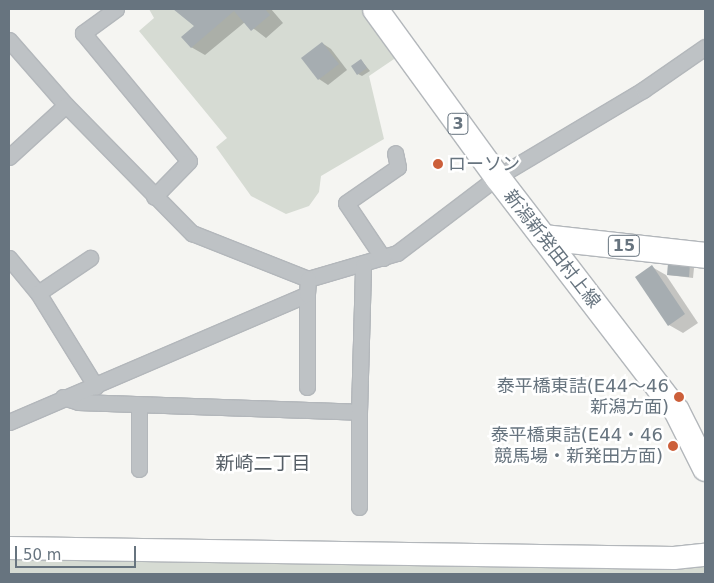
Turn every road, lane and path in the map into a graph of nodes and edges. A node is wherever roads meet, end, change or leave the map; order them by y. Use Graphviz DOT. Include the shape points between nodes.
graph roads {
  1 [pos="116,9"];
  2 [pos="375,9"];
  3 [pos="9,40"];
  4 [pos="705,47"];
  5 [pos="66,105"];
  6 [pos="10,153"];
  7 [pos="396,153"];
  8 [pos="497,177"];
  9 [pos="154,197"];
  10 [pos="544,237"];
  11 [pos="705,254"];
  12 [pos="9,258"];
  13 [pos="90,258"];
  14 [pos="383,258"];
  15 [pos="363,265"];
  16 [pos="14,276"];
  17 [pos="308,287"];
  18 [pos="38,292"];
  19 [pos="96,387"];
  20 [pos="307,387"];
  21 [pos="63,397"];
  22 [pos="139,404"];
  23 [pos="359,412"];
  24 [pos="9,422"];
  25 [pos="705,468"];
  26 [pos="139,470"];
  27 [pos="359,507"];
  28 [pos="9,548"];
  29 [pos="705,555"];
  1 -- 9 [label="street" via="83,33 189,161"];
  2 -- 8 [label="main road, 新潟新発田村上線 / 3"];
  3 -- 5 [label="street"];
  4 -- 8 [label="street" via="643,90"];
  5 -- 6 [label="street"];
  5 -- 9 [label="street"];
  7 -- 14 [label="street" via="398,167 346,203"];
  8 -- 10 [label="main road, 新潟新発田村上線 / 3"];
  8 -- 14 [label="street" via="397,252"];
  9 -- 17 [label="street" via="192,234"];
  10 -- 11 [label="main road, 15"];
  10 -- 25 [label="main road, 新潟新発田村上線 / 3" via="676,410"];
  12 -- 16 [label="street"];
  13 -- 18 [label="street"];
  14 -- 15 [label="street"];
  15 -- 17 [label="street"];
  15 -- 23 [label="street"];
  16 -- 18 [label="street"];
  17 -- 19 [label="street"];
  17 -- 20 [label="street"];
  18 -- 19 [label="street"];
  19 -- 21 [label="street"];
  21 -- 22 [label="street" via="78,402"];
  21 -- 24 [label="street"];
  22 -- 23 [label="street"];
  22 -- 26 [label="street"];
  23 -- 27 [label="street"];
  28 -- 29 [label="street" via="674,558"];
}
